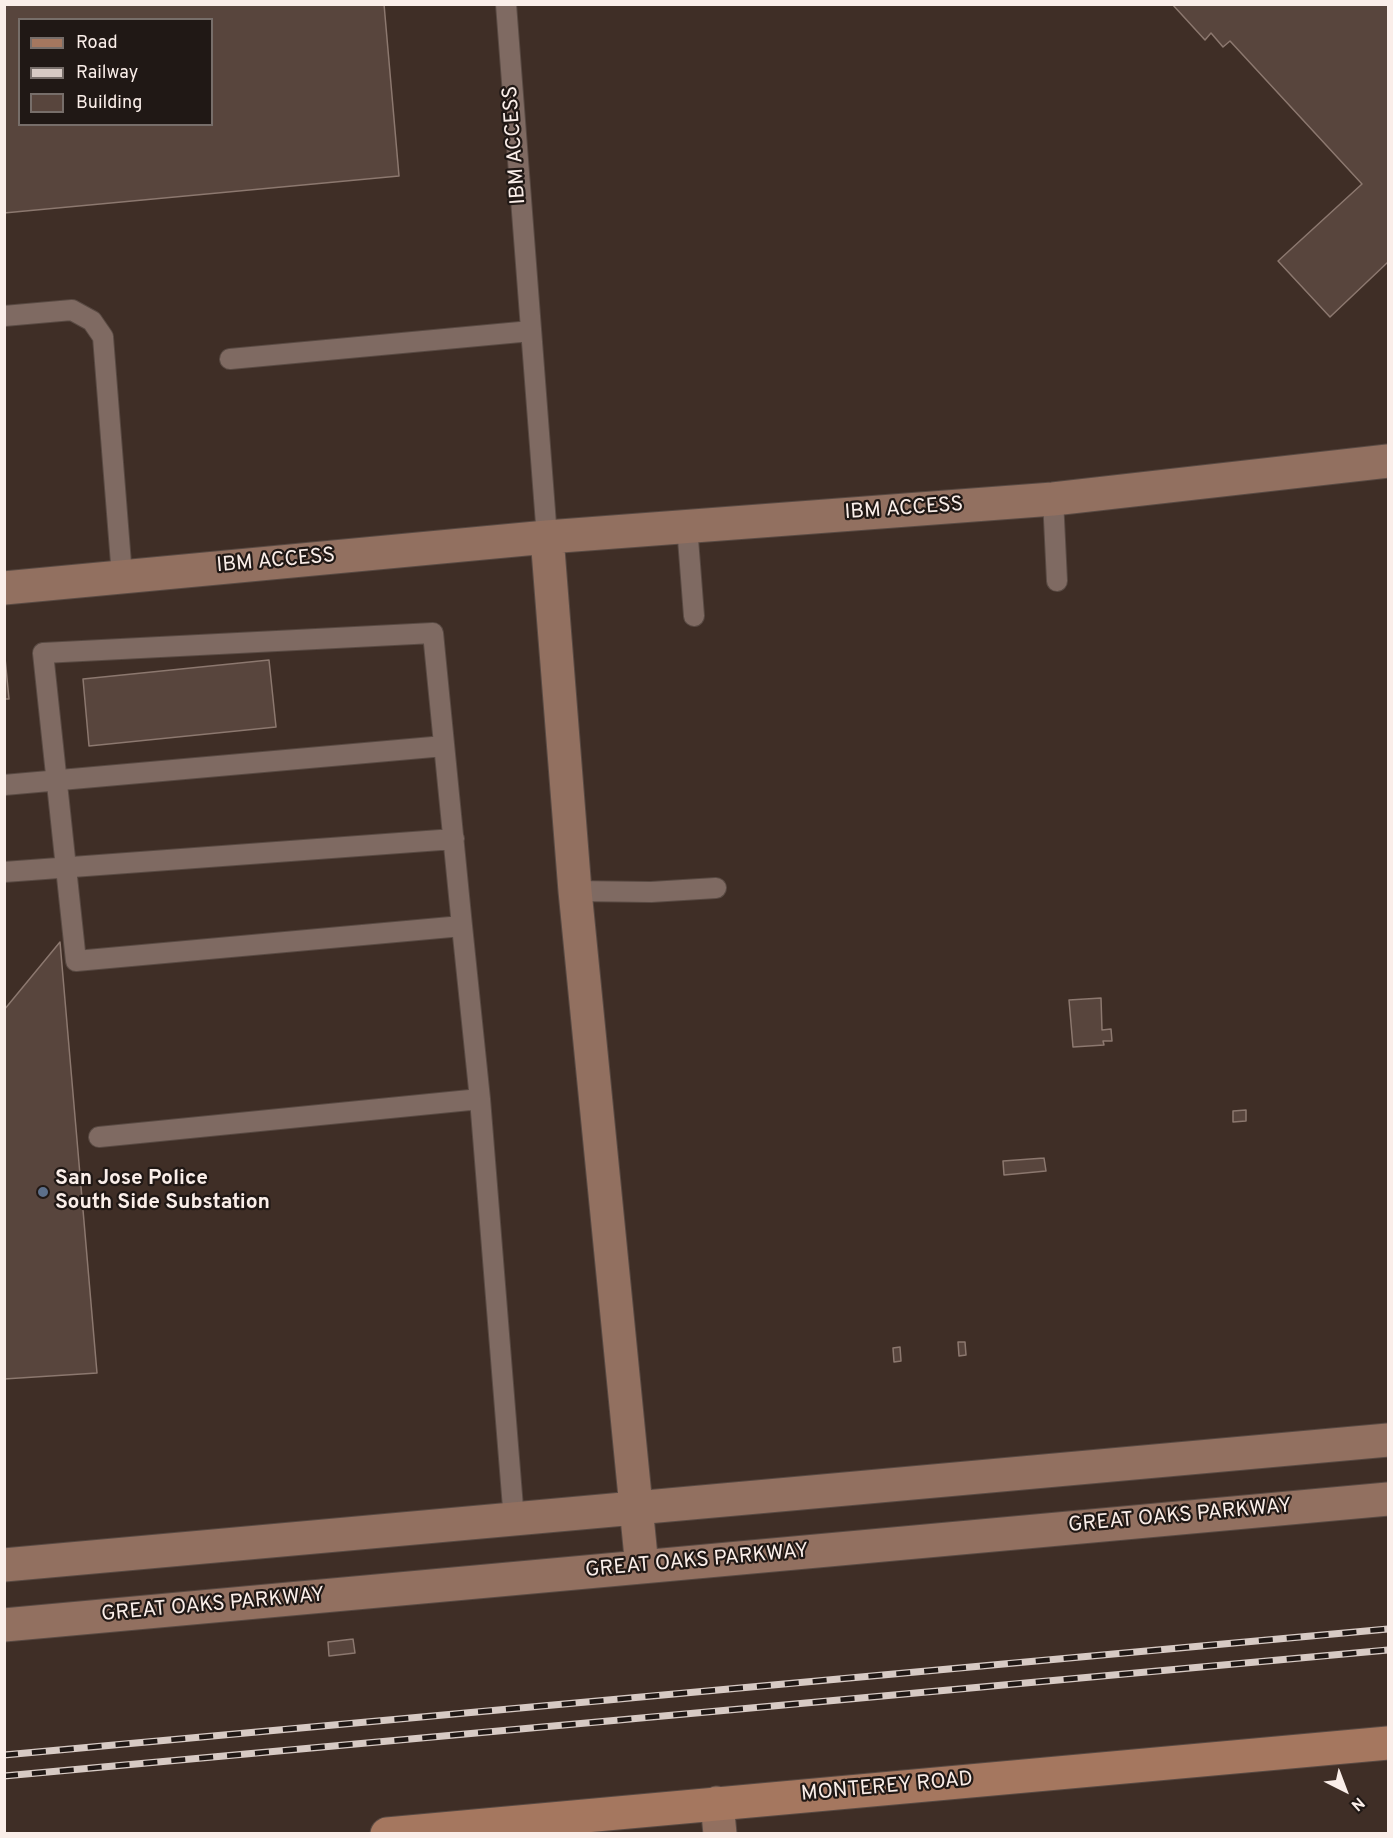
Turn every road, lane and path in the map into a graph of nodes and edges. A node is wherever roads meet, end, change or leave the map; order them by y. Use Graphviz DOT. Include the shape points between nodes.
graph roads {
  1 [pos="506,4"];
  2 [pos="4,316"];
  3 [pos="531,331"];
  4 [pos="230,359"];
  5 [pos="1389,461"];
  6 [pos="1053,499"];
  7 [pos="687,526"];
  8 [pos="547,537"];
  9 [pos="122,576"];
  10 [pos="1058,581"];
  11 [pos="4,588"];
  12 [pos="694,616"];
  13 [pos="444,746"];
  14 [pos="57,780"];
  15 [pos="4,785"];
  16 [pos="454,838"];
  17 [pos="66,867"];
  18 [pos="4,872"];
  19 [pos="716,888"];
  20 [pos="575,891"];
  21 [pos="462,926"];
  22 [pos="480,1099"];
  23 [pos="99,1137"];
  24 [pos="1389,1440"];
  25 [pos="1389,1498"];
  26 [pos="636,1508"];
  27 [pos="514,1520"];
  28 [pos="4,1565"];
  29 [pos="642,1567"];
  30 [pos="4,1625"];
  31 [pos="1389,1743"];
  32 [pos="718,1818"];
  33 [pos="387,1833"];
  1 -- 3 [label="lane, IBM ACCESS"];
  2 -- 9 [label="lane" via="72,310 92,321 103,337"];
  3 -- 4 [label="lane"];
  3 -- 8 [label="lane, IBM ACCESS"];
  5 -- 6 [label="main road, IBM ACCESS"];
  6 -- 7 [label="main road, IBM ACCESS"];
  6 -- 10 [label="lane"];
  7 -- 8 [label="main road, IBM ACCESS"];
  7 -- 12 [label="lane"];
  8 -- 9 [label="main road, IBM ACCESS"];
  8 -- 20 [label="main road"];
  9 -- 11 [label="main road, IBM ACCESS"];
  13 -- 14 [label="lane"];
  13 -- 14 [label="lane" via="433,633 43,653"];
  13 -- 16 [label="lane"];
  14 -- 15 [label="lane"];
  14 -- 17 [label="lane"];
  16 -- 17 [label="lane"];
  16 -- 21 [label="lane"];
  17 -- 18 [label="lane"];
  17 -- 21 [label="lane" via="76,961"];
  19 -- 20 [label="lane"];
  20 -- 26 [label="main road"];
  21 -- 22 [label="lane"];
  22 -- 23 [label="lane"];
  22 -- 27 [label="lane"];
  24 -- 26 [label="main road"];
  25 -- 29 [label="main road, GREAT OAKS PARKWAY"];
  26 -- 27 [label="main road"];
  26 -- 29 [label="main road"];
  27 -- 28 [label="main road"];
  29 -- 30 [label="main road, GREAT OAKS PARKWAY"];
  31 -- 32 [label="main road, MONTEREY ROAD"];
  32 -- 33 [label="main road, MONTEREY ROAD"];
}
